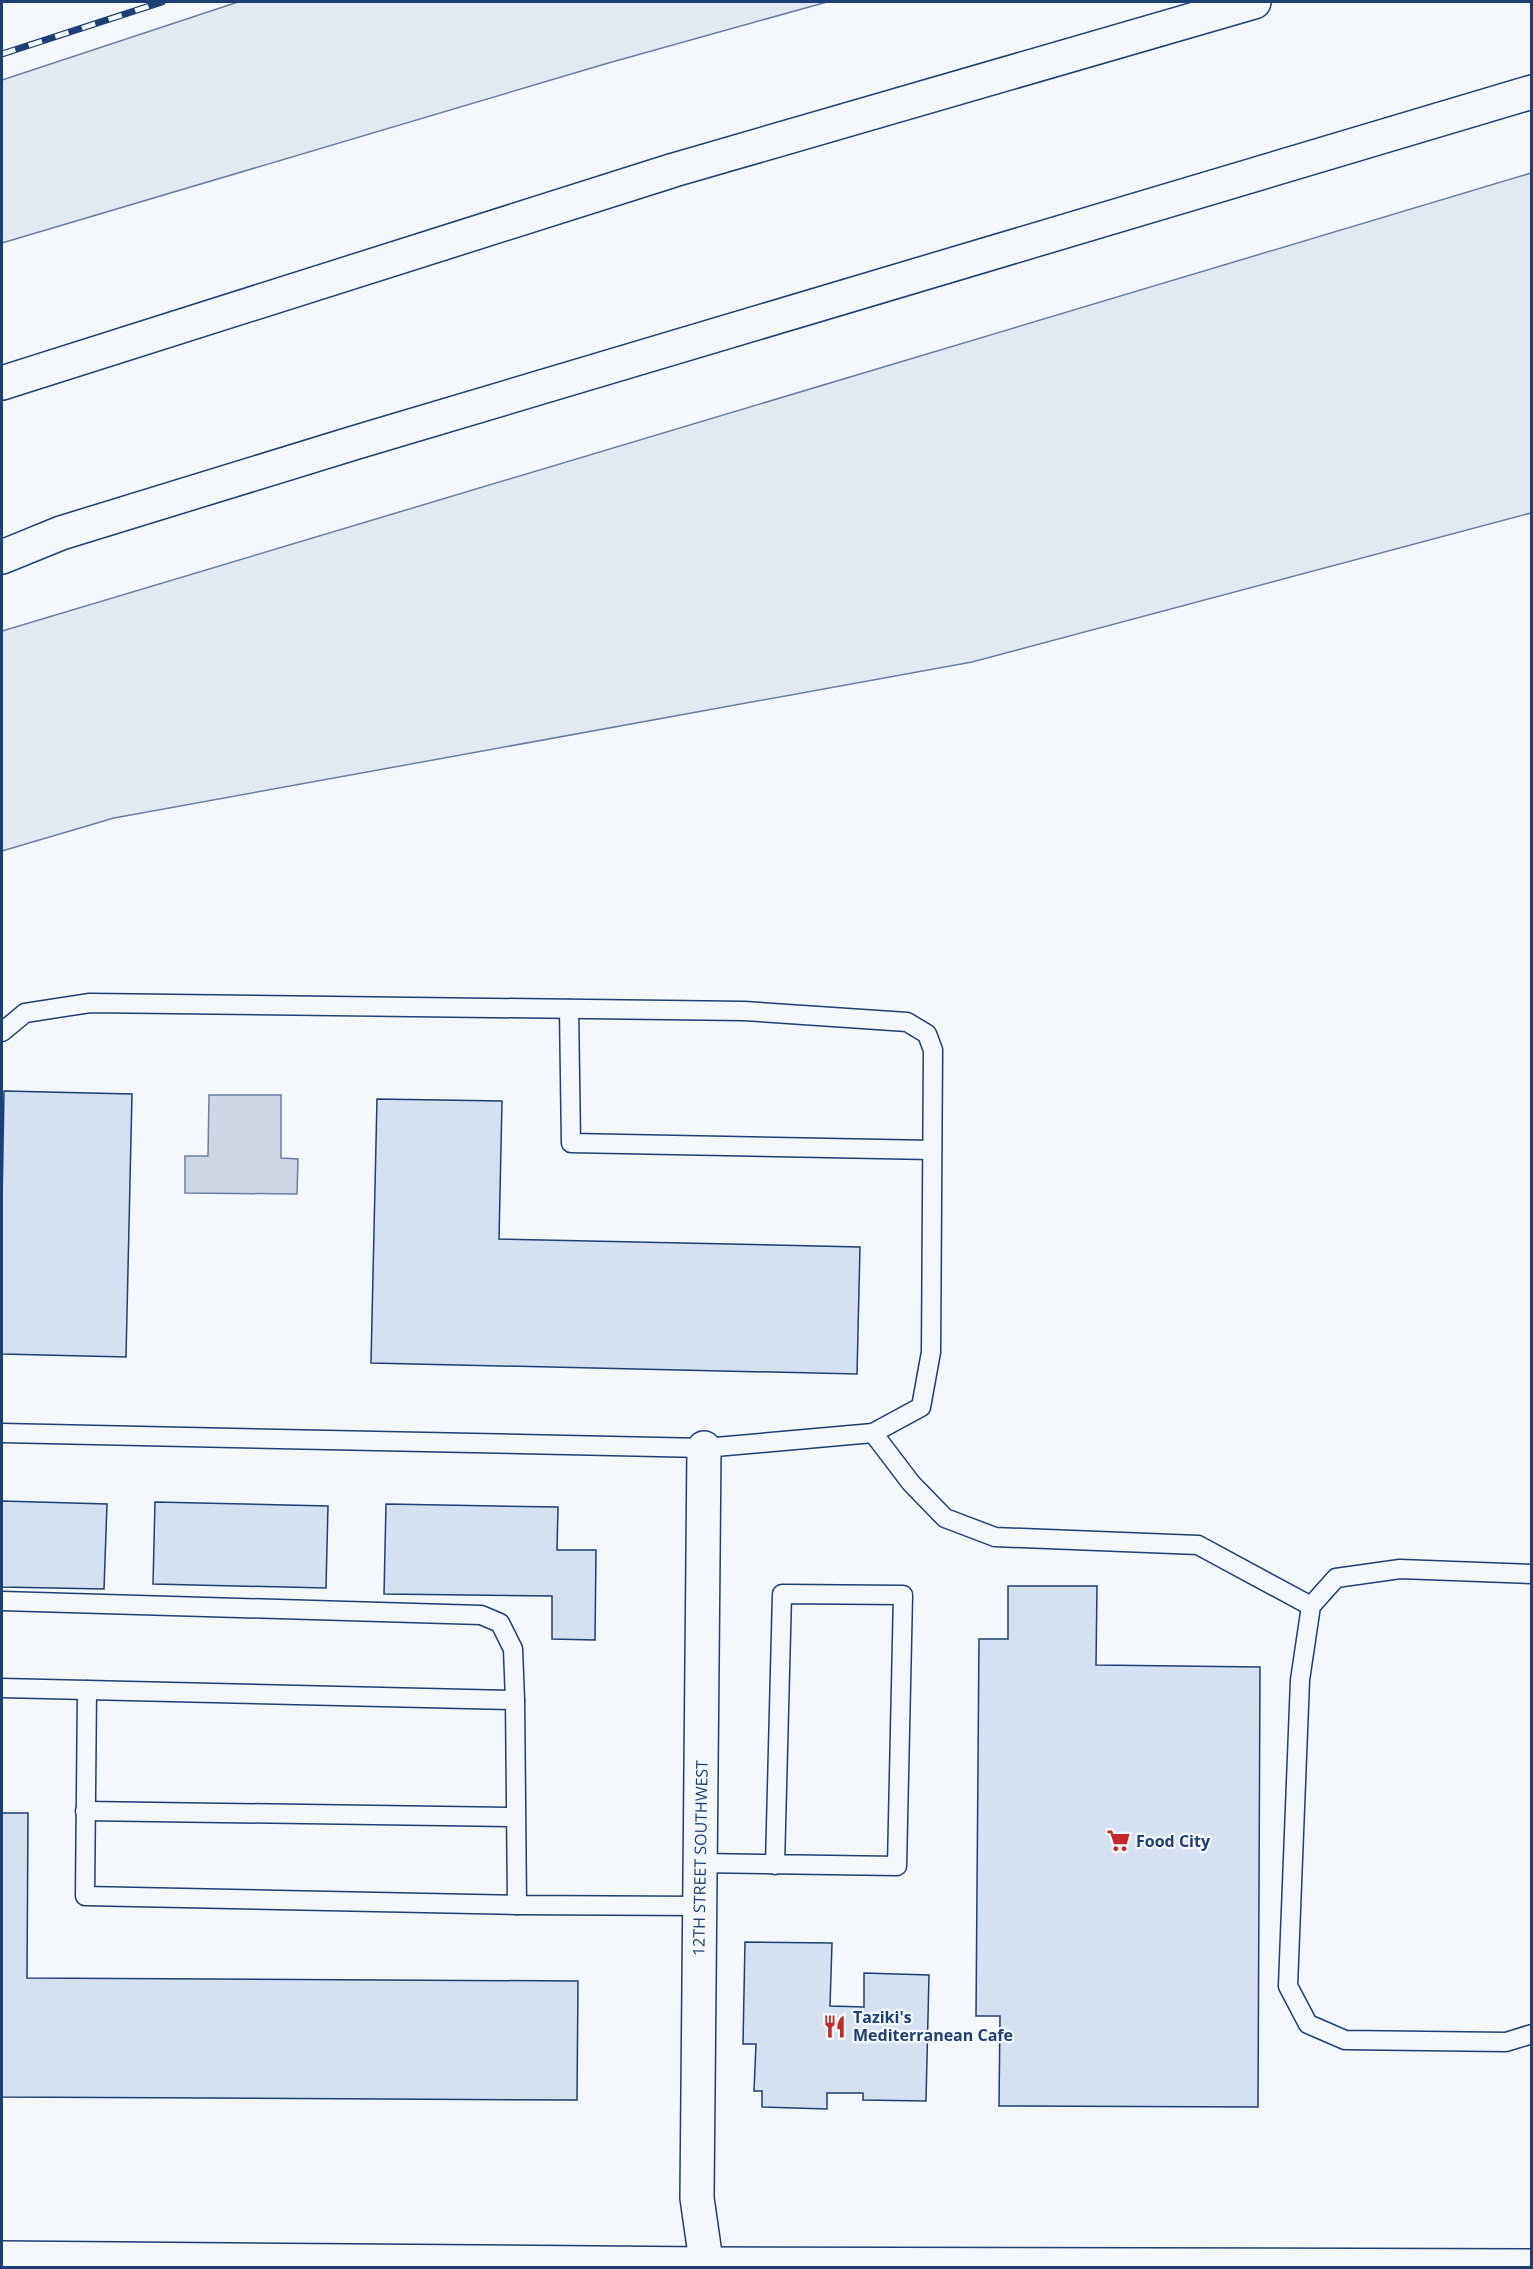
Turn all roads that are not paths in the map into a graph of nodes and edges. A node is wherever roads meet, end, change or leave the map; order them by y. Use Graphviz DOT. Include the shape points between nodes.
graph roads {
  1 [pos="1254,2"];
  2 [pos="1532,92"];
  3 [pos="2,383"];
  4 [pos="2,557"];
  5 [pos="569,1009"];
  6 [pos="2,1032"];
  7 [pos="932,1150"];
  8 [pos="2,1433"];
  9 [pos="873,1433"];
  10 [pos="704,1448"];
  11 [pos="1532,1574"];
  12 [pos="2,1601"];
  13 [pos="1311,1606"];
  14 [pos="2,1688"];
  15 [pos="87,1690"];
  16 [pos="515,1701"];
  17 [pos="85,1811"];
  18 [pos="515,1817"];
  19 [pos="700,1863"];
  20 [pos="775,1864"];
  21 [pos="517,1905"];
  22 [pos="700,1906"];
  23 [pos="1532,2034"];
  24 [pos="2,2258"];
  25 [pos="157,2263"];
  26 [pos="707,2266"];
  27 [pos="767,2266"];
  28 [pos="1532,2266"];
  29 [pos="1172,2267"];
  30 [pos="1290,2267"];
  31 [pos="1436,2267"];
  1 -- 3 [label="main road" via="674,170"];
  2 -- 4 [label="main road" via="357,442 61,533"];
  5 -- 6 [label="lane" via="90,1003 25,1012"];
  5 -- 7 [label="lane" via="744,1011 907,1022 927,1034 933,1050"];
  5 -- 7 [label="lane" via="571,1143"];
  7 -- 9 [label="lane" via="931,1352 921,1407"];
  8 -- 10 [label="lane"];
  9 -- 10 [label="lane"];
  9 -- 13 [label="lane" via="911,1483 945,1518 995,1537 1198,1545"];
  10 -- 19 [label="main road, 12TH STREET SOUTHWEST"];
  11 -- 13 [label="lane" via="1400,1569 1336,1578"];
  12 -- 16 [label="lane" via="481,1615 500,1623 513,1649"];
  13 -- 23 [label="lane" via="1300,1680 1288,1986 1308,2024 1345,2040 1506,2042"];
  14 -- 15 [label="lane"];
  15 -- 16 [label="lane"];
  15 -- 17 [label="lane"];
  16 -- 18 [label="lane"];
  17 -- 18 [label="lane"];
  17 -- 21 [label="lane" via="85,1896"];
  18 -- 21 [label="lane"];
  19 -- 20 [label="lane"];
  19 -- 22 [label="main road, 12TH STREET SOUTHWEST"];
  20 -- 20 [label="lane" via="897,1866 903,1595 782,1594"];
  21 -- 22 [label="lane"];
  22 -- 26 [label="main road, 12TH STREET SOUTHWEST" via="697,2198"];
  24 -- 25 [label="main road"];
  25 -- 26 [label="main road"];
  26 -- 27 [label="main road"];
  27 -- 29 [label="main road"];
  28 -- 31 [label="main road"];
  29 -- 30 [label="main road"];
  30 -- 31 [label="main road"];
}
